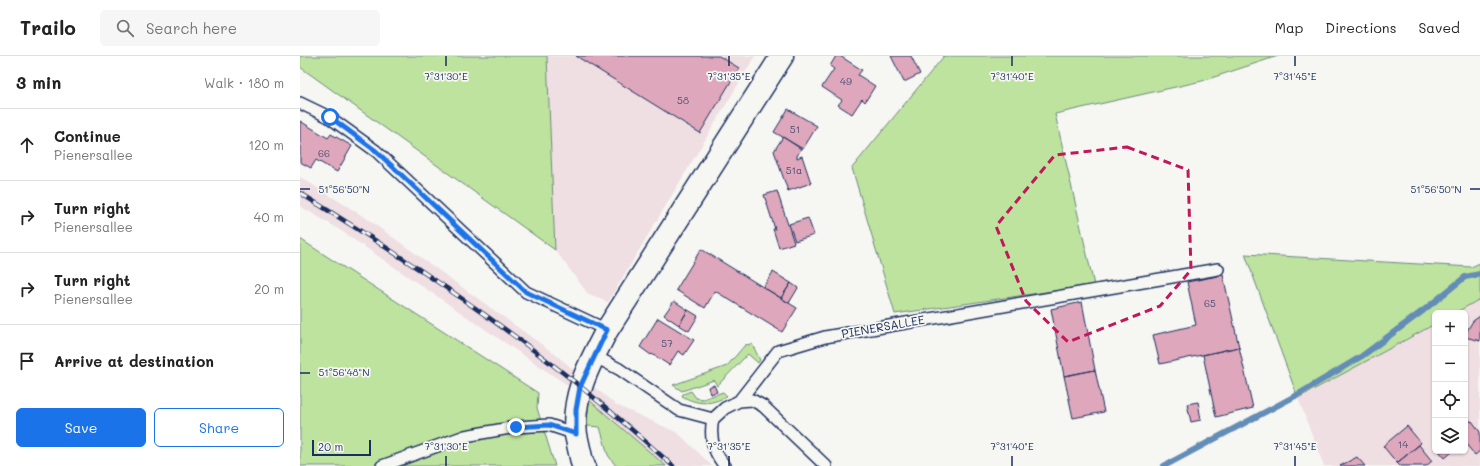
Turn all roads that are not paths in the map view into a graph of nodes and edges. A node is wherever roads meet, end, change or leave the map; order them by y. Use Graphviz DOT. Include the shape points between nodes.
graph roads {
  1 [pos="782,56"];
  2 [pos="300,103"];
  3 [pos="1218,269"];
  4 [pos="607,330"];
  5 [pos="594,356"];
  6 [pos="739,400"];
  7 [pos="713,419"];
  8 [pos="576,434"];
  9 [pos="382,466"];
  10 [pos="584,466"];
  11 [pos="725,466"];
  12 [pos="826,466"];
  1 -- 4 [label="main road"];
  2 -- 4 [label="lane" via="330,117 376,151 526,292"];
  3 -- 6 [label="lane, PIENERSALLEE" via="825,337 778,351"];
  4 -- 5 [label="main road"];
  5 -- 7 [label="lane" via="619,369 679,410"];
  5 -- 8 [label="main road" via="580,387 576,410"];
  6 -- 7 [label="lane, PIENERSALLEE"];
  6 -- 12 [label="lane" via="752,400 763,406"];
  7 -- 11 [label="lane" via="710,430 713,448"];
  8 -- 9 [label="lane" via="549,425 516,427 464,436"];
  8 -- 10 [label="main road"];
}
